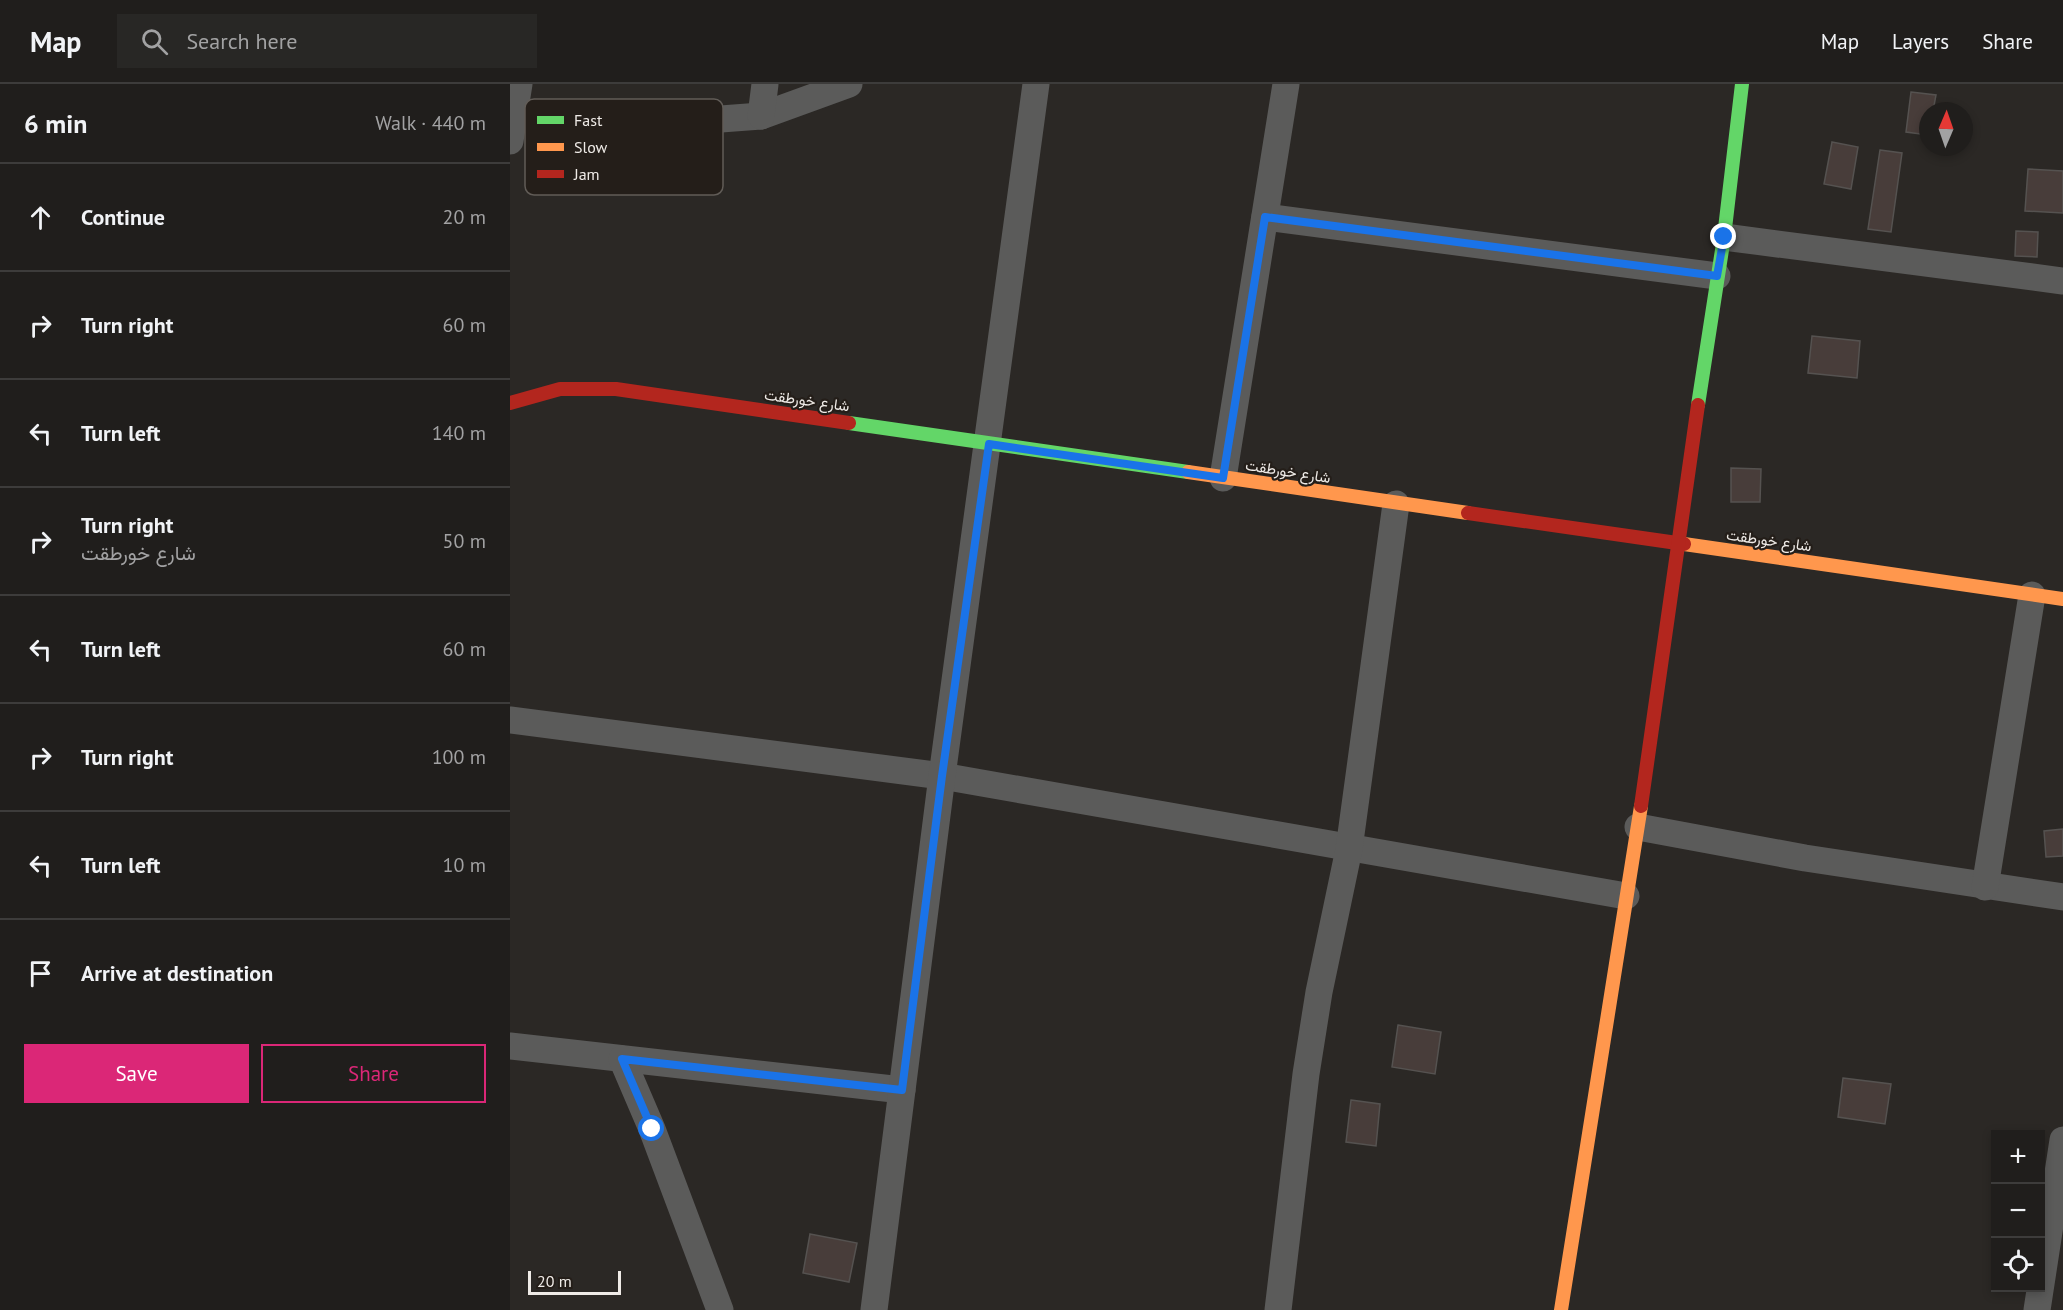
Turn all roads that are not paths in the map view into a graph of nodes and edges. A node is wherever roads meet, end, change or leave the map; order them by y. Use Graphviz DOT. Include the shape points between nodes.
graph roads {
  1 [pos="519,84"];
  2 [pos="765,84"];
  3 [pos="849,84"];
  4 [pos="1036,84"];
  5 [pos="1286,84"];
  6 [pos="1742,84"];
  7 [pos="513,111"];
  8 [pos="761,116"];
  9 [pos="723,118"];
  10 [pos="510,141"];
  11 [pos="1265,217"];
  12 [pos="1724,237"];
  13 [pos="1717,276"];
  14 [pos="2063,281"];
  15 [pos="510,403"];
  16 [pos="989,444"];
  17 [pos="1223,478"];
  18 [pos="1396,504"];
  19 [pos="1677,543"];
  20 [pos="2032,595"];
  21 [pos="2063,599"];
  22 [pos="510,720"];
  23 [pos="942,776"];
  24 [pos="1638,827"];
  25 [pos="1349,849"];
  26 [pos="1985,887"];
  27 [pos="1626,896"];
  28 [pos="2063,897"];
  29 [pos="510,1046"];
  30 [pos="622,1059"];
  31 [pos="902,1090"];
  32 [pos="2063,1140"];
  33 [pos="720,1310"];
  34 [pos="874,1310"];
  35 [pos="1278,1310"];
  36 [pos="1561,1310"];
  37 [pos="2037,1310"];
  1 -- 7 [label="street"];
  2 -- 8 [label="street"];
  3 -- 8 [label="street"];
  4 -- 16 [label="street"];
  5 -- 11 [label="street"];
  6 -- 12 [label="street"];
  7 -- 10 [label="street"];
  8 -- 9 [label="street"];
  11 -- 13 [label="street"];
  11 -- 17 [label="street"];
  12 -- 13 [label="street"];
  12 -- 14 [label="street"];
  13 -- 19 [label="street"];
  15 -- 16 [label="street, شارع خورطقت" via="560,389 616,389"];
  16 -- 17 [label="street, شارع خورطقت"];
  16 -- 23 [label="street"];
  17 -- 18 [label="street, شارع خورطقت"];
  18 -- 19 [label="street, شارع خورطقت"];
  18 -- 25 [label="street"];
  19 -- 20 [label="street, شارع خورطقت"];
  19 -- 24 [label="street"];
  20 -- 21 [label="street, شارع خورطقت"];
  20 -- 26 [label="street"];
  22 -- 23 [label="street"];
  23 -- 25 [label="street"];
  23 -- 31 [label="street"];
  24 -- 26 [label="street"];
  24 -- 27 [label="street"];
  25 -- 27 [label="street"];
  25 -- 35 [label="street" via="1306,1074"];
  26 -- 28 [label="street"];
  27 -- 36 [label="street"];
  29 -- 30 [label="street"];
  30 -- 31 [label="street"];
  30 -- 33 [label="street"];
  31 -- 34 [label="street"];
  32 -- 37 [label="street"];
}
